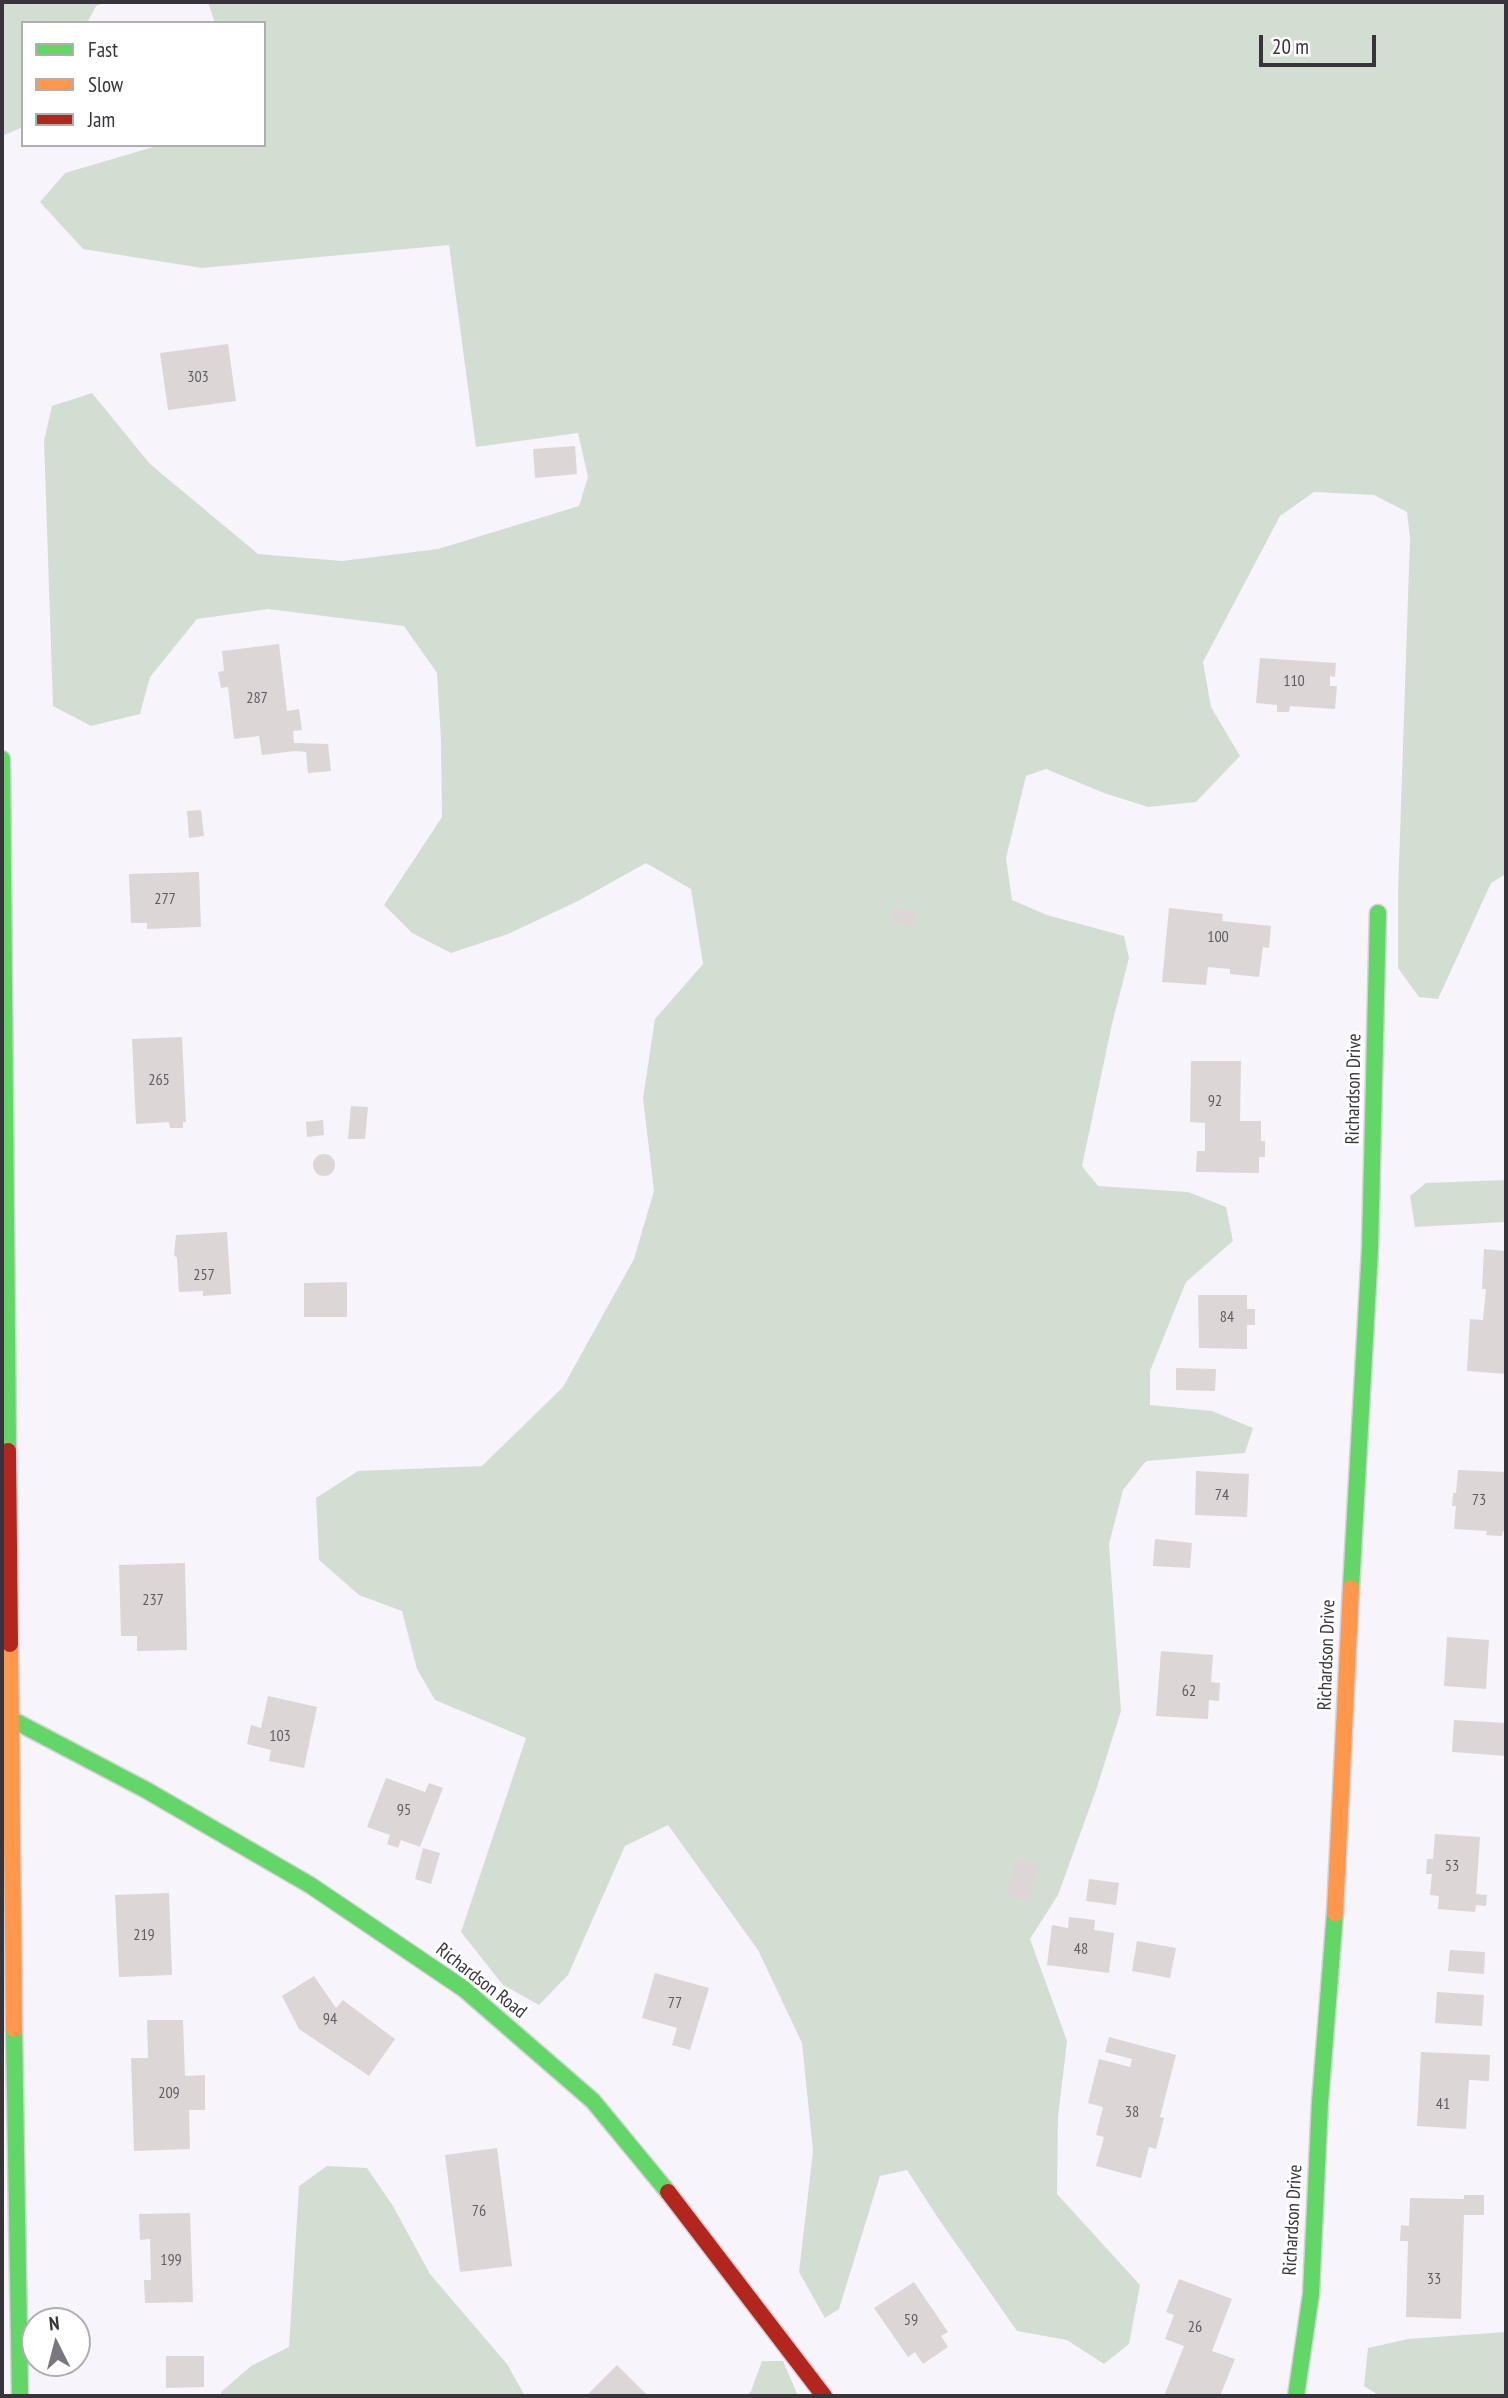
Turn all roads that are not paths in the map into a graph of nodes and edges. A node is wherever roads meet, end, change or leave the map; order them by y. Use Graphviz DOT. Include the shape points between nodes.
graph roads {
  1 [pos="2,759"];
  2 [pos="1378,913"];
  3 [pos="11,1719"];
  4 [pos="20,2396"];
  5 [pos="824,2396"];
  6 [pos="1296,2396"];
  1 -- 3 [label="street"];
  2 -- 6 [label="street, Richardson Drive" via="1370,1249 1339,1867 1320,2102 1311,2294"];
  3 -- 4 [label="street"];
  3 -- 5 [label="street, Richardson Road" via="310,1885 464,1989 593,2101"];
}
